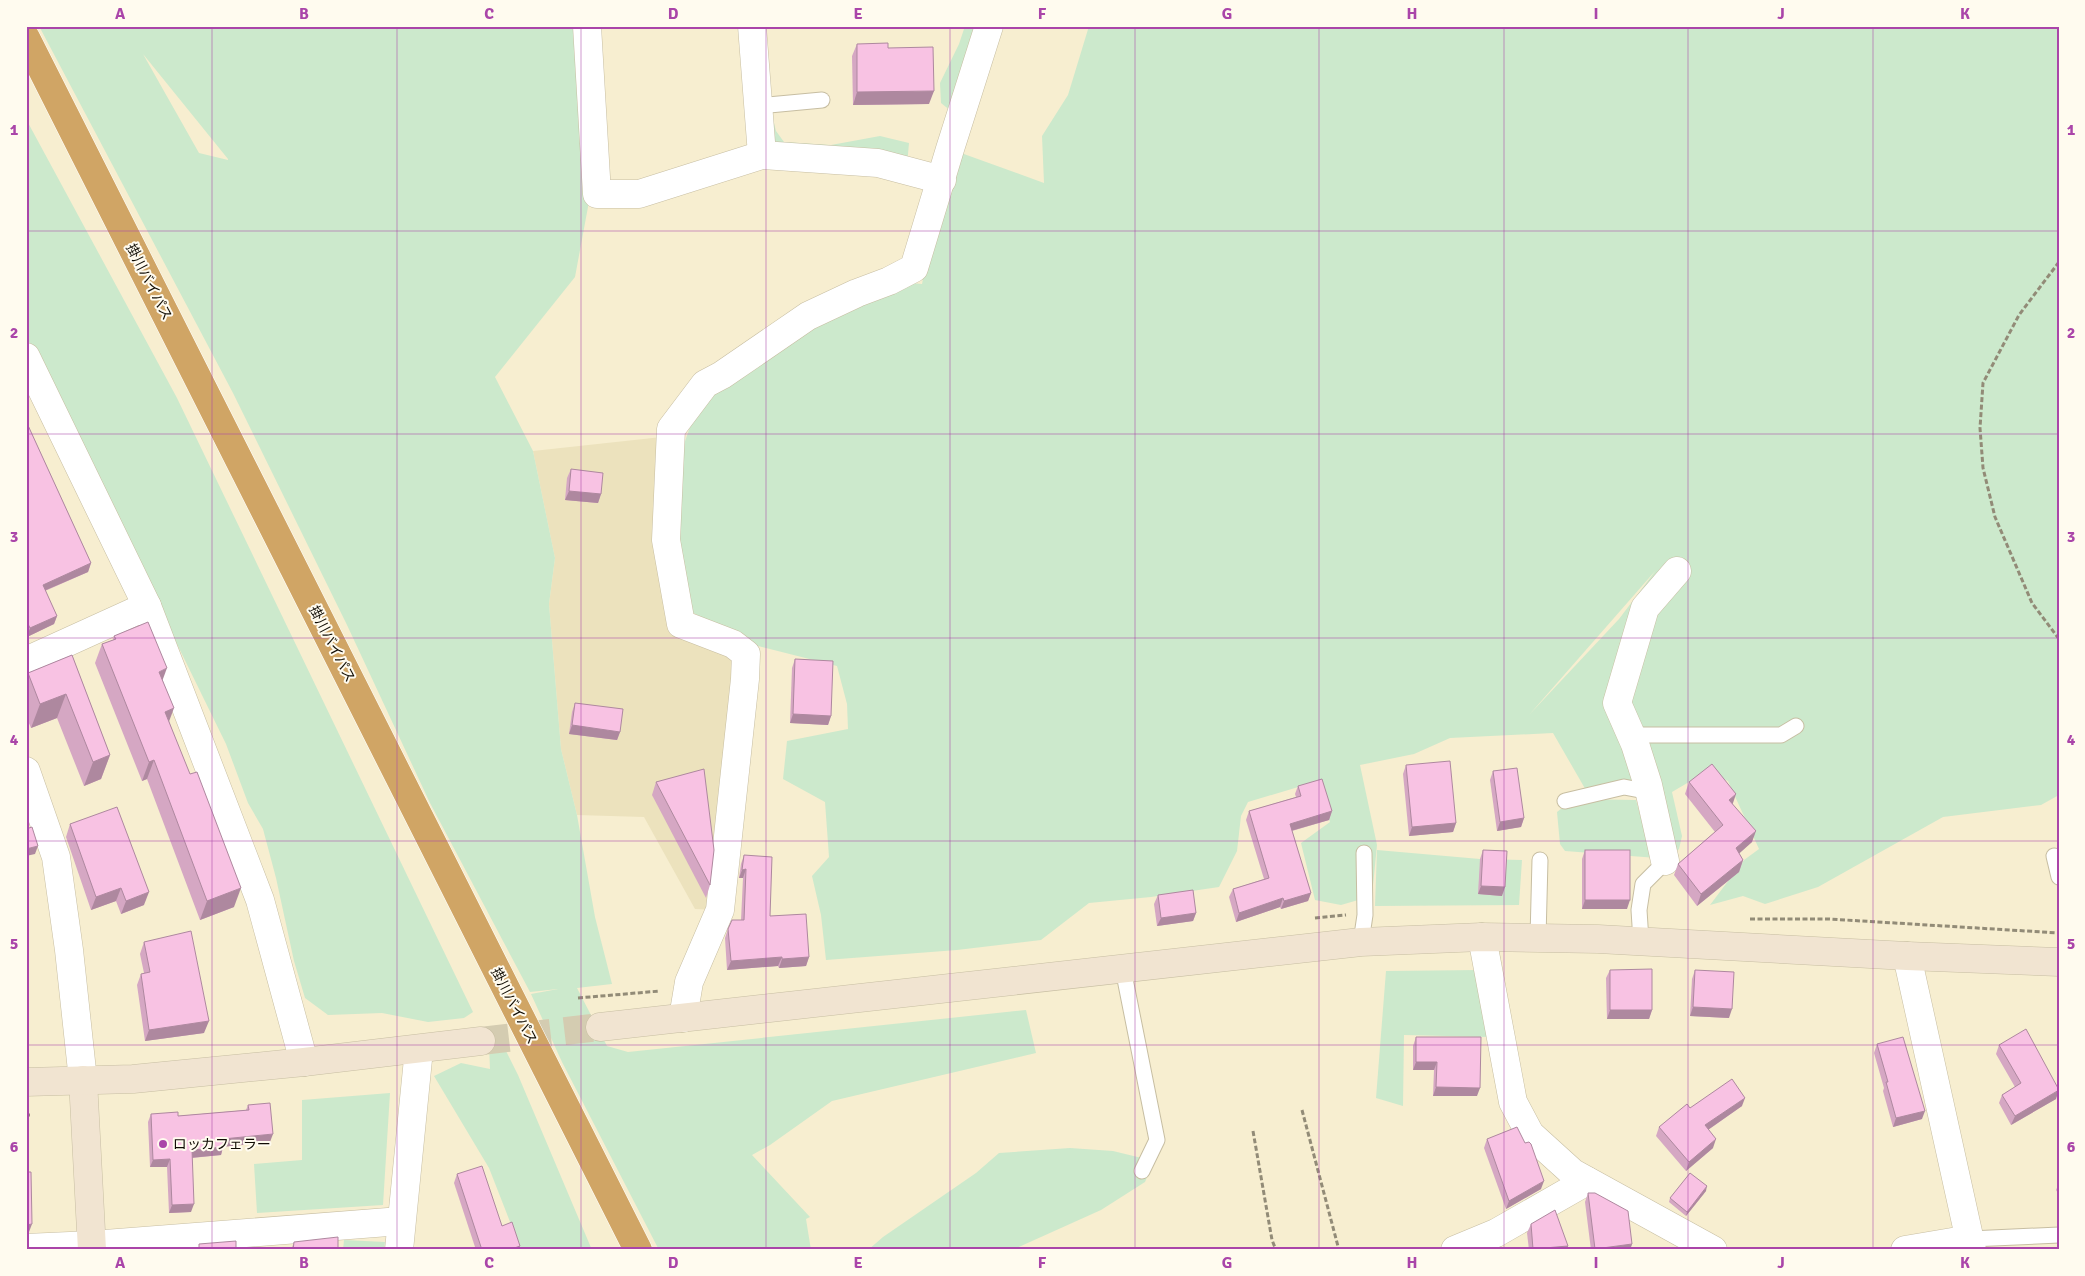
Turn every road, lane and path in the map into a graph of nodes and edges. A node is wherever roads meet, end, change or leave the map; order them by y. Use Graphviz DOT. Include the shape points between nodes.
graph roads {
  1 [pos="587,26"];
  2 [pos="752,26"];
  3 [pos="989,26"];
  4 [pos="26,38"];
  5 [pos="822,100"];
  6 [pos="758,106"];
  7 [pos="762,155"];
  8 [pos="942,180"];
  9 [pos="2059,262"];
  10 [pos="26,357"];
  11 [pos="1677,571"];
  12 [pos="148,606"];
  13 [pos="2059,640"];
  14 [pos="26,661"];
  15 [pos="1796,726"];
  16 [pos="1632,736"];
  17 [pos="26,771"];
  18 [pos="1650,792"];
  19 [pos="1565,801"];
  20 [pos="1364,853"];
  21 [pos="2054,856"];
  22 [pos="1669,858"];
  23 [pos="1540,860"];
  24 [pos="2059,877"];
  25 [pos="1482,937"];
  26 [pos="1538,938"];
  27 [pos="1361,942"];
  28 [pos="1641,942"];
  29 [pos="1907,956"];
  30 [pos="2059,962"];
  31 [pos="1123,969"];
  32 [pos="688,989"];
  33 [pos="578,998"];
  34 [pos="683,1018"];
  35 [pos="600,1027"];
  36 [pos="481,1041"];
  37 [pos="419,1049"];
  38 [pos="304,1062"];
  39 [pos="83,1080"];
  40 [pos="26,1082"];
  41 [pos="1302,1110"];
  42 [pos="1253,1131"];
  43 [pos="1142,1171"];
  44 [pos="1587,1181"];
  45 [pos="401,1221"];
  46 [pos="2059,1235"];
  47 [pos="253,1241"];
  48 [pos="1971,1244"];
  49 [pos="92,1247"];
  50 [pos="26,1248"];
  51 [pos="399,1250"];
  52 [pos="638,1250"];
  53 [pos="1276,1250"];
  54 [pos="1339,1250"];
  55 [pos="1455,1250"];
  56 [pos="1713,1250"];
  57 [pos="1905,1250"];
  1 -- 7 [label="street" via="597,194 639,194"];
  2 -- 6 [label="street"];
  3 -- 8 [label="street"];
  4 -- 52 [label="highway, 掛川バイパス"];
  5 -- 6 [label="lane"];
  6 -- 7 [label="street"];
  7 -- 8 [label="street" via="878,163"];
  8 -- 32 [label="street" via="914,268 808,316 706,384 671,429 666,540 681,624 732,644 746,654 720,910"];
  9 -- 13 [label="path" via="2019,315 1983,383 1980,428 1983,468 1995,517 2032,603"];
  10 -- 12 [label="street"];
  11 -- 16 [label="street" via="1645,608 1617,703"];
  12 -- 14 [label="street"];
  12 -- 38 [label="street" via="260,900"];
  15 -- 16 [label="lane" via="1781,735"];
  16 -- 18 [label="street"];
  17 -- 39 [label="street" via="56,857"];
  18 -- 19 [label="lane" via="1624,787"];
  18 -- 22 [label="street"];
  20 -- 27 [label="lane" via="1365,915"];
  21 -- 24 [label="lane"];
  22 -- 28 [label="lane" via="1643,884 1639,910"];
  23 -- 26 [label="lane"];
  25 -- 26 [label="street"];
  25 -- 27 [label="street"];
  25 -- 44 [label="street" via="1513,1102 1530,1134 1573,1173"];
  26 -- 28 [label="street"];
  27 -- 31 [label="street"];
  28 -- 29 [label="street"];
  29 -- 30 [label="street"];
  29 -- 48 [label="street"];
  31 -- 34 [label="street"];
  31 -- 43 [label="lane" via="1157,1140"];
  32 -- 33 [label="path"];
  32 -- 34 [label="street"];
  34 -- 35 [label="street"];
  36 -- 37 [label="street"];
  37 -- 38 [label="street"];
  37 -- 45 [label="street"];
  38 -- 39 [label="street" via="133,1080"];
  39 -- 40 [label="street"];
  39 -- 49 [label="street"];
  41 -- 54 [label="path"];
  42 -- 53 [label="path"];
  44 -- 55 [label="street" via="1496,1233"];
  44 -- 56 [label="street"];
  45 -- 47 [label="street"];
  45 -- 51 [label="street"];
  46 -- 48 [label="lane"];
  47 -- 49 [label="street"];
  48 -- 57 [label="street"];
  49 -- 50 [label="street"];
}
